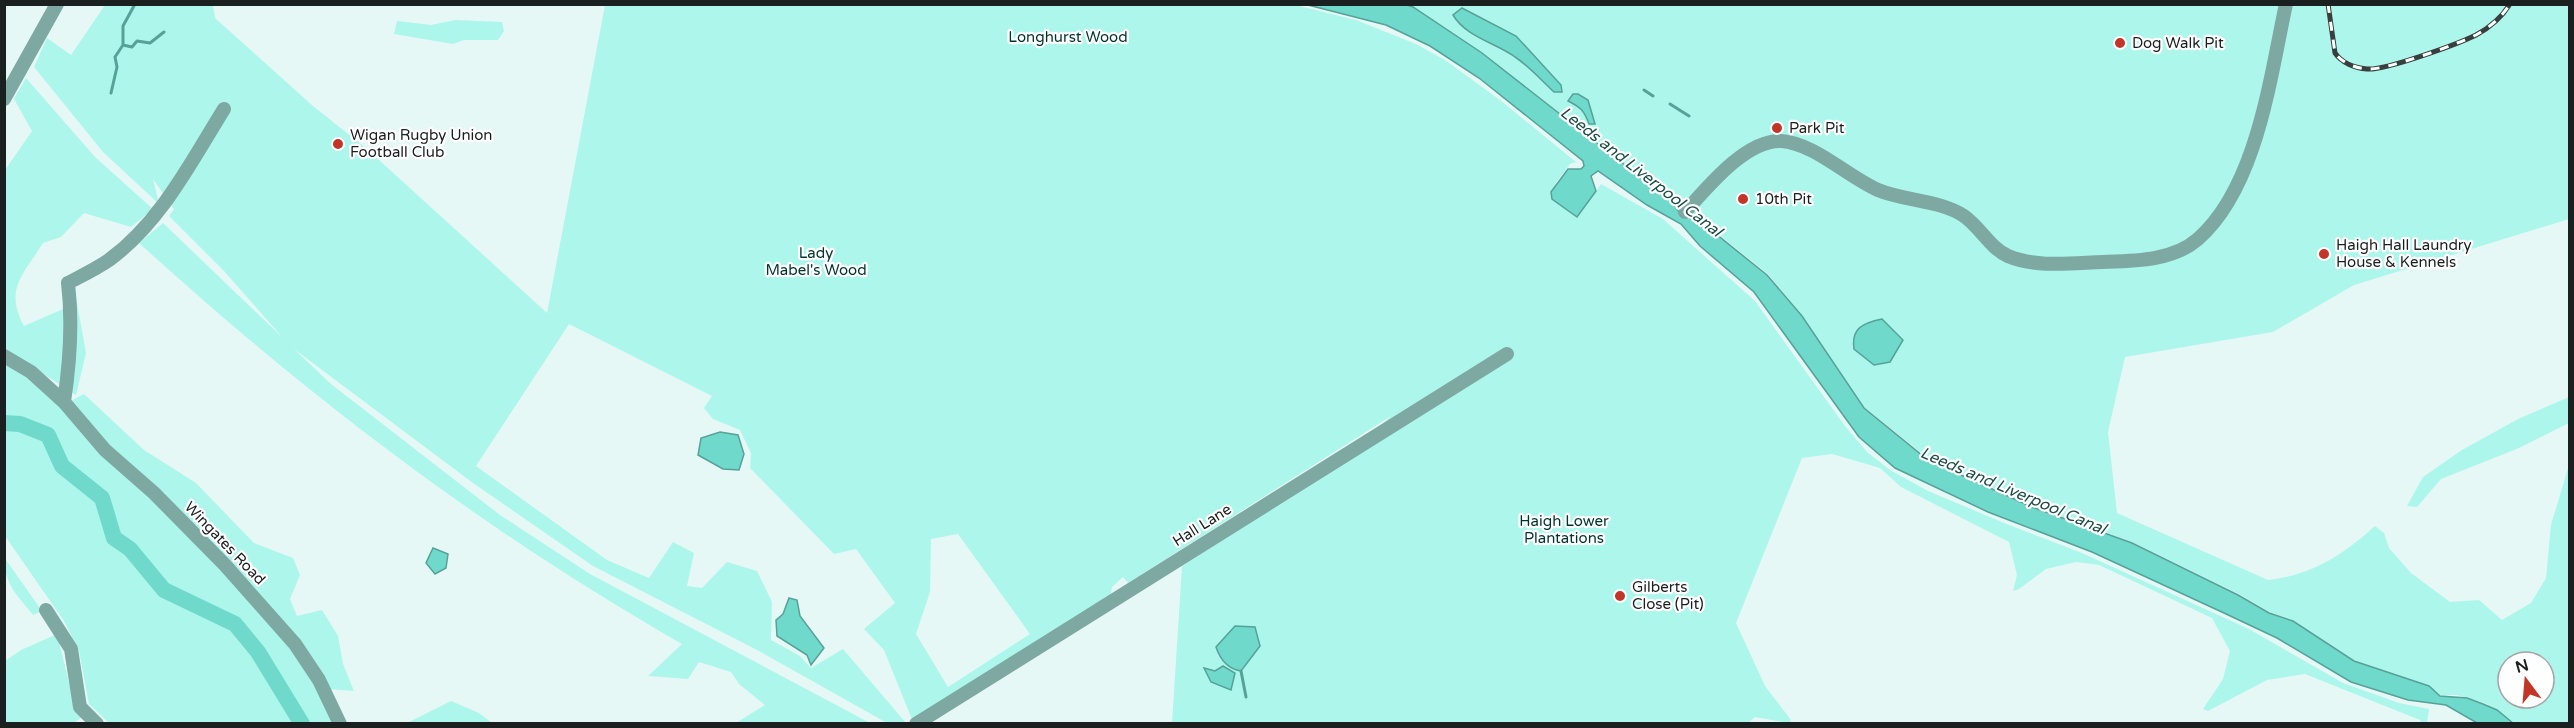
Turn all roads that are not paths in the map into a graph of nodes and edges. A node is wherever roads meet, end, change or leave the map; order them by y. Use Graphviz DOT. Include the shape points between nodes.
graph roads {
  1 [pos="57,4"];
  2 [pos="2286,4"];
  3 [pos="4,99"];
  4 [pos="224,109"];
  5 [pos="1685,212"];
  6 [pos="1507,354"];
  7 [pos="4,356"];
  8 [pos="64,402"];
  9 [pos="46,610"];
  10 [pos="97,723"];
  11 [pos="339,723"];
  12 [pos="916,723"];
  1 -- 3 [label="street"];
  2 -- 5 [label="street" via="2265,101 2240,177 2221,211 2197,240 2166,255 2145,260 2056,263 2008,256 1964,216 1877,190 1797,145 1781,141 1765,143 1744,155"];
  4 -- 8 [label="street" via="169,198 143,229 109,260 68,283 71,353"];
  6 -- 12 [label="street, Hall Lane"];
  7 -- 8 [label="street, Wingates Road" via="31,372"];
  8 -- 11 [label="street, Wingates Road" via="105,450 225,565 295,644 319,680"];
  9 -- 10 [label="street" via="70,649 80,707"];
}
